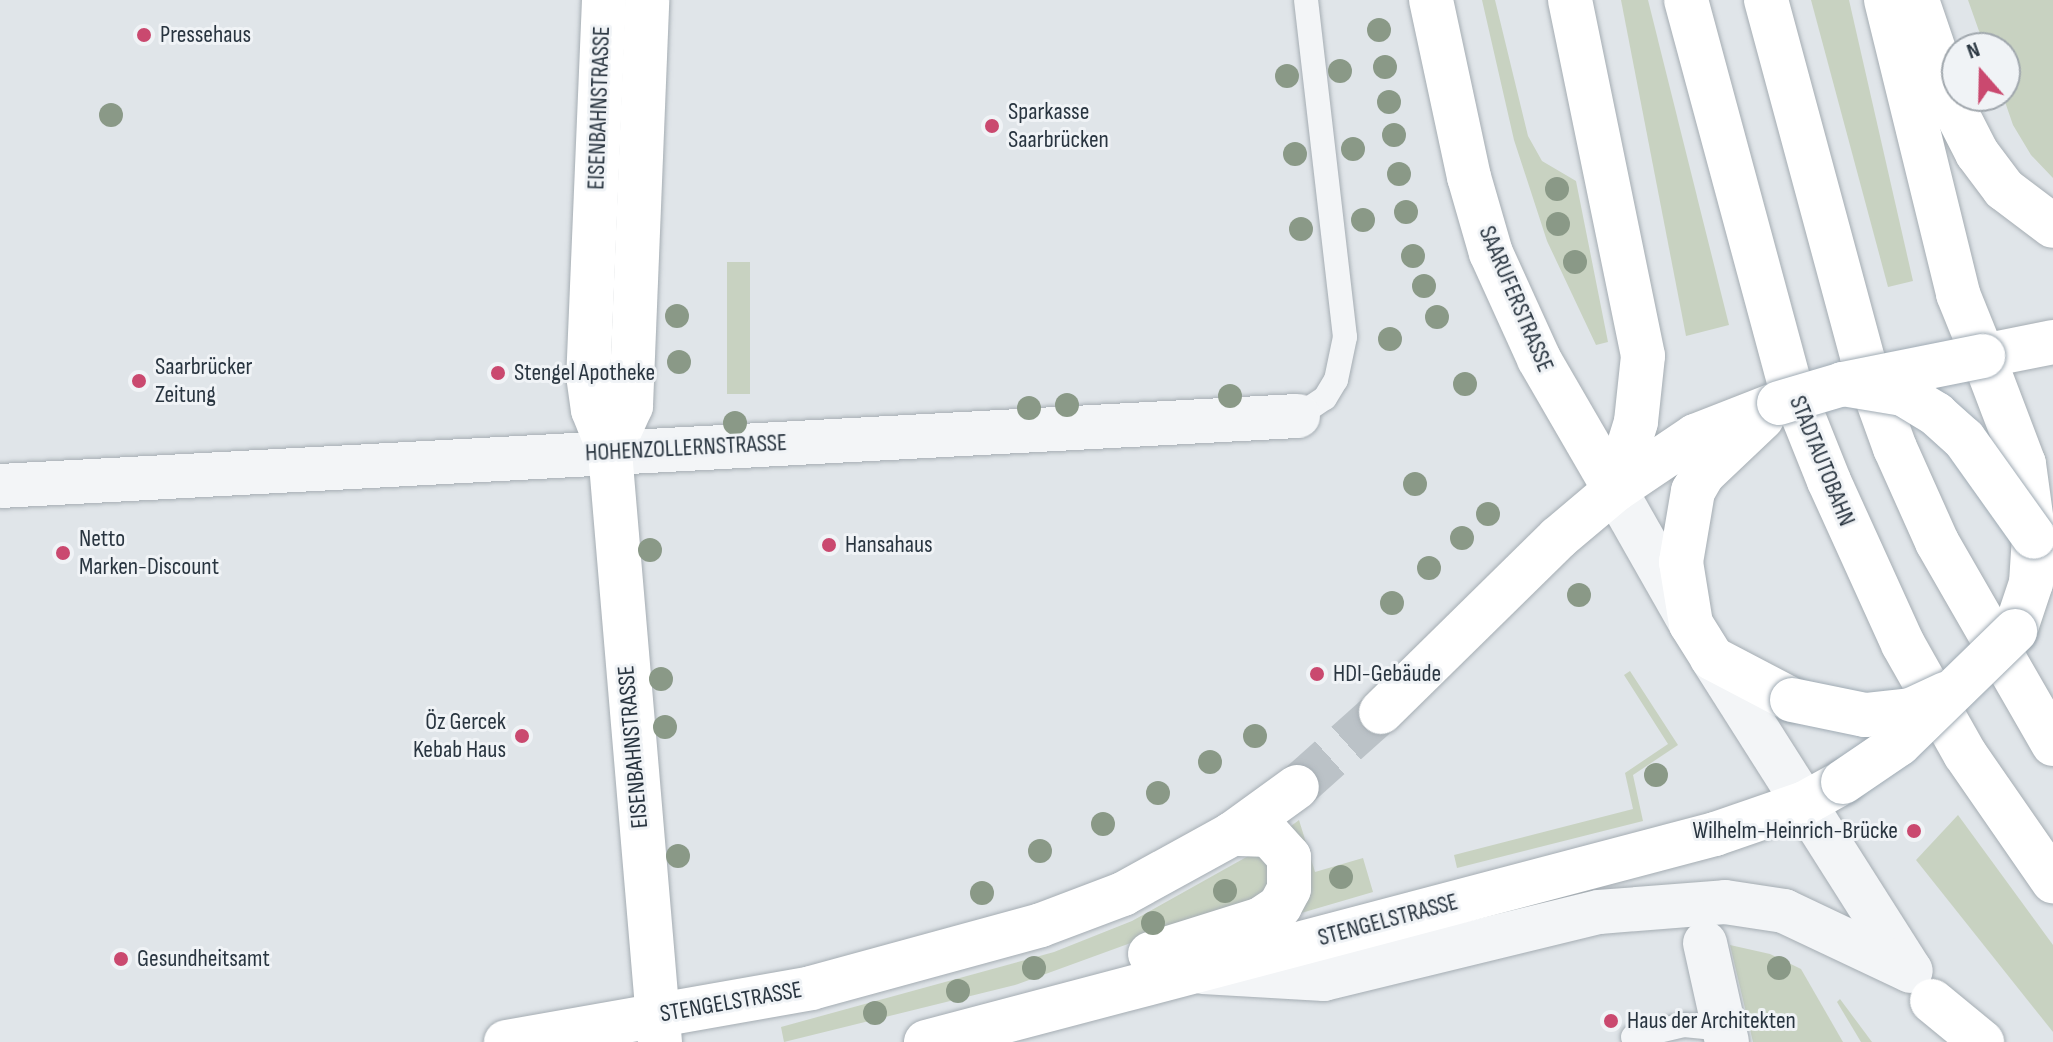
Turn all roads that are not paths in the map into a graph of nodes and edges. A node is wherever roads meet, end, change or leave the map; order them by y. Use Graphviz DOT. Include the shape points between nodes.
graph roads {
  1 [pos="604,0"];
  2 [pos="647,0"];
  3 [pos="1306,0"];
  4 [pos="1431,0"];
  5 [pos="1570,0"];
  6 [pos="1686,0"];
  7 [pos="1766,0"];
  8 [pos="1886,0"];
  9 [pos="1917,0"];
  10 [pos="2053,226"];
  11 [pos="2053,342"];
  12 [pos="1983,356"];
  13 [pos="1843,384"];
  14 [pos="1298,416"];
  15 [pos="610,452"];
  16 [pos="1699,455"];
  17 [pos="0,486"];
  18 [pos="1615,490"];
  19 [pos="2044,553"];
  20 [pos="2053,589"];
  21 [pos="2015,631"];
  22 [pos="1702,641"];
  23 [pos="1958,688"];
  24 [pos="1381,712"];
  25 [pos="2053,744"];
  26 [pos="1297,787"];
  27 [pos="1805,803"];
  28 [pos="1232,834"];
  29 [pos="2053,881"];
  30 [pos="1705,943"];
  31 [pos="1193,972"];
  32 [pos="1921,986"];
  33 [pos="1043,1012"];
  34 [pos="659,1028"];
  35 [pos="1726,1036"];
  36 [pos="1633,1037"];
  37 [pos="506,1042"];
  38 [pos="926,1042"];
  39 [pos="1955,1042"];
  40 [pos="1982,1042"];
  1 -- 15 [label="main road, EISENBAHNSTRASSE" via="588,375 593,410"];
  2 -- 15 [label="main road, EISENBAHNSTRASSE" via="631,406"];
  3 -- 14 [label="lane, HOHENZOLLERNSTRASSE" via="1345,337 1343,361 1325,398"];
  4 -- 18 [label="main road, SAARUFERSTRASSE" via="1491,253 1539,359"];
  5 -- 18 [label="main road" via="1643,356 1636,422"];
  6 -- 29 [label="main road, STADTAUTOBAHN" via="1789,381 1829,481 1903,644 1965,754"];
  7 -- 25 [label="main road" via="1858,342 1895,448 1937,542"];
  8 -- 12 [label="main road" via="1958,294"];
  9 -- 10 [label="main road" via="1953,106 1977,153 2004,189"];
  11 -- 12 [label="main road"];
  12 -- 13 [label="main road, bridge"];
  12 -- 19 [label="main road" via="2024,464"];
  13 -- 16 [label="main road, bridge" via="1779,403"];
  13 -- 19 [label="main road, bridge" via="1903,394 1936,414 1964,439"];
  14 -- 15 [label="street, HOHENZOLLERNSTRASSE"];
  15 -- 17 [label="street, HOHENZOLLERNSTRASSE"];
  15 -- 34 [label="main road, EISENBAHNSTRASSE"];
  16 -- 18 [label="main road"];
  16 -- 22 [label="main road" via="1682,532"];
  18 -- 22 [label="street"];
  18 -- 24 [label="main road" via="1558,538"];
  19 -- 21 [label="main road"];
  20 -- 21 [label="main road"];
  21 -- 23 [label="main road, bridge"];
  22 -- 23 [label="main road, bridge" via="1792,700 1865,715 1911,710"];
  22 -- 27 [label="street"];
  23 -- 27 [label="main road, STENGELSTRASSE, bridge" via="1899,744"];
  26 -- 28 [label="main road, STENGELSTRASSE"];
  27 -- 31 [label="main road, STENGELSTRASSE" via="1715,834"];
  27 -- 32 [label="street"];
  28 -- 33 [label="main road" via="1269,835 1289,857 1289,889 1280,906 1261,919 1129,961"];
  28 -- 34 [label="main road, STENGELSTRASSE" via="1123,894 1041,925"];
  30 -- 35 [label="street"];
  31 -- 32 [label="street" via="1324,979 1599,912 1725,902 1784,911"];
  31 -- 33 [label="main road, STENGELSTRASSE"];
  32 -- 39 [label="street"];
  32 -- 40 [label="main road"];
  33 -- 38 [label="main road, STENGELSTRASSE"];
  34 -- 37 [label="main road, STENGELSTRASSE"];
  35 -- 36 [label="lane" via="1684,1025"];
}
